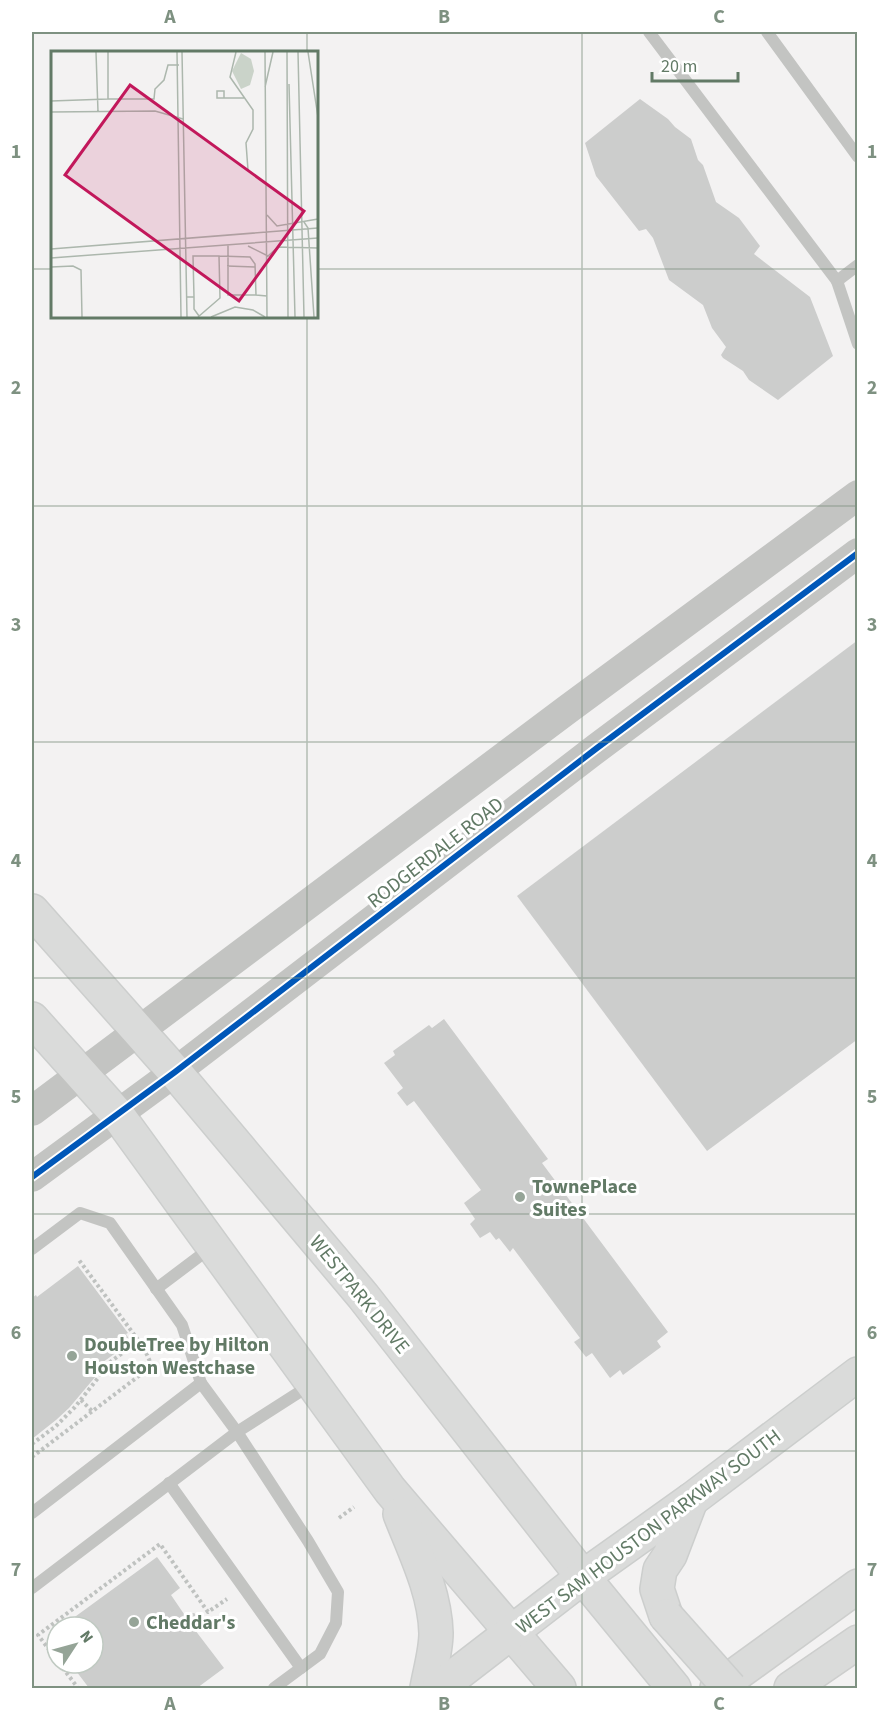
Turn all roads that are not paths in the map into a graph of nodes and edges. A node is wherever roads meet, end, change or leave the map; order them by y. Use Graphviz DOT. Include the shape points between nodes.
graph roads {
  1 [pos="649,32"];
  2 [pos="767,32"];
  3 [pos="858,157"];
  4 [pos="858,265"];
  5 [pos="837,281"];
  6 [pos="858,344"];
  7 [pos="858,495"];
  8 [pos="858,553"];
  9 [pos="568,709"];
  10 [pos="597,748"];
  11 [pos="32,910"];
  12 [pos="32,1019"];
  13 [pos="139,1032"];
  14 [pos="175,1072"];
  15 [pos="81,1074"];
  16 [pos="32,1111"];
  17 [pos="117,1114"];
  18 [pos="32,1177"];
  19 [pos="213,1246"];
  20 [pos="32,1249"];
  21 [pos="156,1289"];
  22 [pos="858,1374"];
  23 [pos="201,1383"];
  24 [pos="313,1383"];
  25 [pos="237,1432"];
  26 [pos="169,1483"];
  27 [pos="390,1490"];
  28 [pos="691,1500"];
  29 [pos="32,1513"];
  30 [pos="583,1577"];
  31 [pos="858,1586"];
  32 [pos="32,1588"];
  33 [pos="512,1632"];
  34 [pos="858,1642"];
  35 [pos="301,1668"];
  36 [pos="274,1689"];
  37 [pos="427,1689"];
  38 [pos="439,1689"];
  39 [pos="560,1689"];
  40 [pos="674,1689"];
  41 [pos="717,1689"];
  42 [pos="730,1689"];
  43 [pos="791,1689"];
  1 -- 5 [label="lane"];
  2 -- 3 [label="lane"];
  4 -- 5 [label="lane"];
  5 -- 6 [label="lane"];
  7 -- 9 [label="street, RODGERDALE ROAD"];
  8 -- 10 [label="street, RODGERDALE ROAD"];
  9 -- 10 [label="street"];
  9 -- 13 [label="street, RODGERDALE ROAD"];
  10 -- 14 [label="street, RODGERDALE ROAD"];
  11 -- 13 [label="main road, WESTPARK DRIVE"];
  12 -- 15 [label="main road"];
  13 -- 14 [label="main road, WESTPARK DRIVE"];
  13 -- 15 [label="street, RODGERDALE ROAD"];
  14 -- 17 [label="street, RODGERDALE ROAD"];
  14 -- 30 [label="main road, WESTPARK DRIVE" via="363,1296"];
  15 -- 16 [label="street, RODGERDALE ROAD"];
  15 -- 17 [label="main road"];
  17 -- 18 [label="street, RODGERDALE ROAD"];
  17 -- 19 [label="main road"];
  19 -- 21 [label="lane"];
  19 -- 24 [label="main road"];
  20 -- 21 [label="lane" via="80,1213 110,1223"];
  21 -- 23 [label="lane" via="182,1325"];
  22 -- 28 [label="main road, WEST SAM HOUSTON PARKWAY SOUTH"];
  23 -- 25 [label="lane"];
  23 -- 29 [label="lane"];
  24 -- 25 [label="lane"];
  24 -- 27 [label="main road"];
  25 -- 26 [label="lane"];
  25 -- 35 [label="lane" via="338,1592 336,1623 320,1654"];
  26 -- 32 [label="lane"];
  26 -- 35 [label="lane"];
  27 -- 33 [label="main road"];
  27 -- 37 [label="main road" via="433,1608 436,1635"];
  28 -- 30 [label="main road, WEST SAM HOUSTON PARKWAY SOUTH"];
  28 -- 42 [label="main road, bridge" via="670,1555 660,1570 657,1589 666,1616"];
  30 -- 33 [label="main road, WEST SAM HOUSTON PARKWAY SOUTH"];
  30 -- 40 [label="main road, WESTPARK DRIVE"];
  31 -- 41 [label="main road"];
  33 -- 38 [label="main road, WEST SAM HOUSTON PARKWAY SOUTH"];
  33 -- 39 [label="main road"];
  34 -- 43 [label="main road"];
  35 -- 36 [label="lane"];
}
